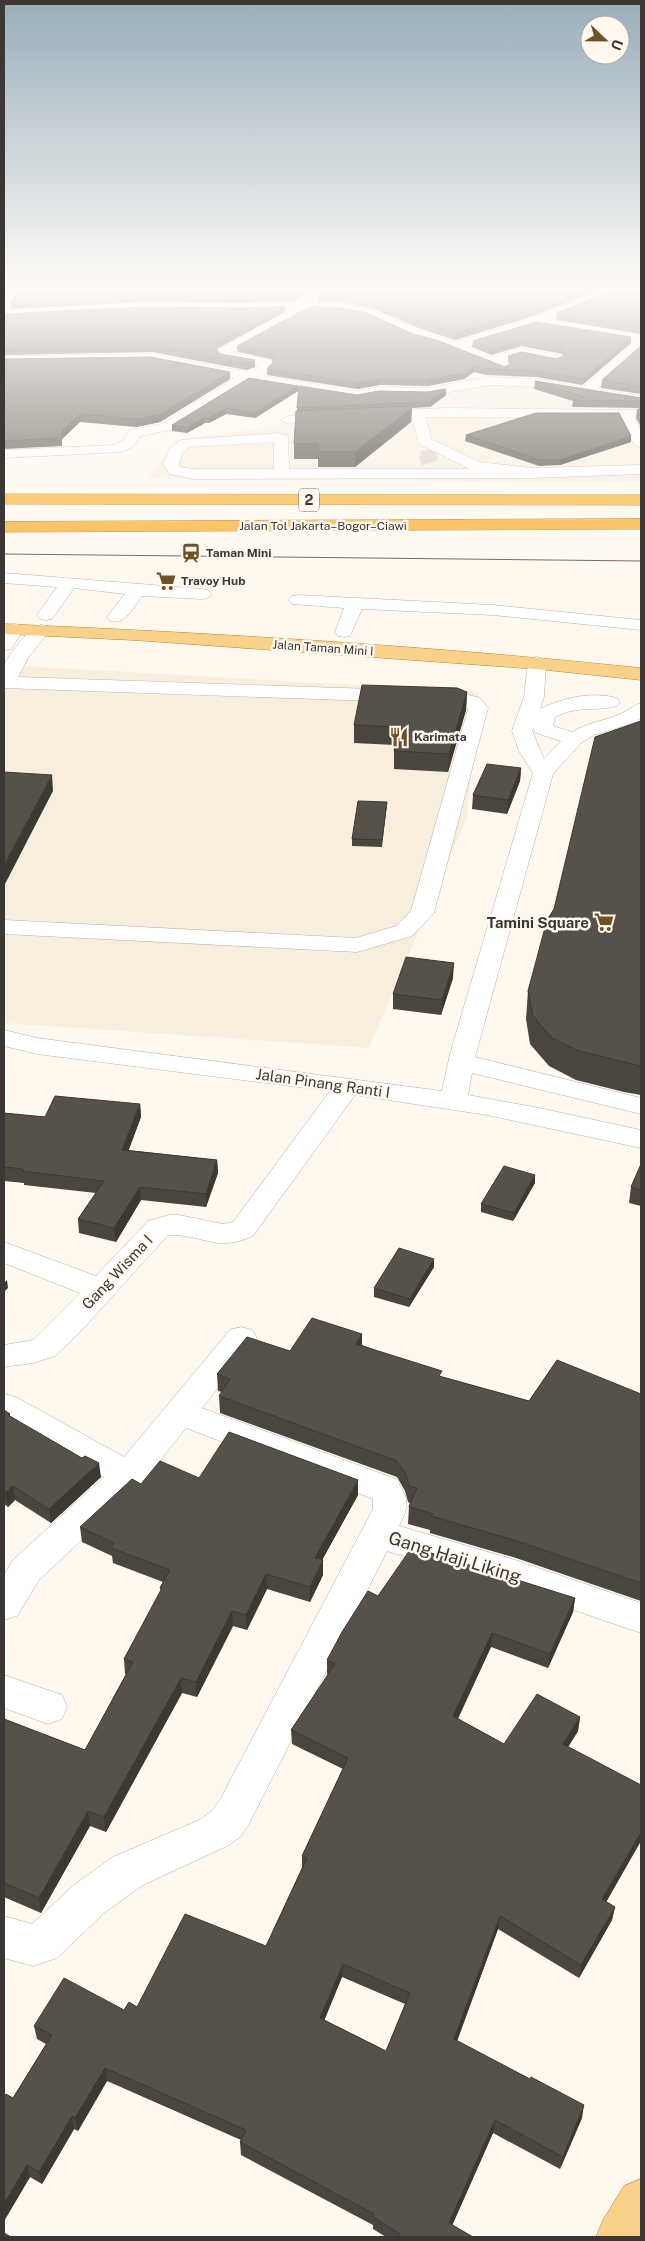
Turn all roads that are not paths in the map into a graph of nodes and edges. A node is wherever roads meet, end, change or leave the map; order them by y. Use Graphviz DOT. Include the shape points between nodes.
graph roads {
  1 [pos="219,394"];
  2 [pos="346,394"];
  3 [pos="365,394"];
  4 [pos="602,394"];
  5 [pos="641,400"];
  6 [pos="641,413"];
  7 [pos="418,414"];
  8 [pos="288,420"];
  9 [pos="632,420"];
  10 [pos="254,438"];
  11 [pos="641,444"];
  12 [pos="4,454"];
  13 [pos="428,457"];
  14 [pos="225,459"];
  15 [pos="641,470"];
  16 [pos="532,472"];
  17 [pos="282,474"];
  18 [pos="4,499"];
  19 [pos="641,500"];
  20 [pos="641,524"];
  21 [pos="4,527"];
  22 [pos="4,578"];
  23 [pos="68,584"];
  24 [pos="137,590"];
  25 [pos="202,594"];
  26 [pos="298,600"];
  27 [pos="355,604"];
  28 [pos="4,614"];
  29 [pos="116,617"];
  30 [pos="44,623"];
  31 [pos="641,625"];
  32 [pos="10,629"];
  33 [pos="344,632"];
  34 [pos="4,645"];
  35 [pos="641,658"];
  36 [pos="537,664"];
  37 [pos="641,674"];
  38 [pos="5,682"];
  39 [pos="534,697"];
  40 [pos="641,701"];
  41 [pos="610,702"];
  42 [pos="641,709"];
  43 [pos="574,738"];
  44 [pos="543,773"];
  45 [pos="4,927"];
  46 [pos="4,1038"];
  47 [pos="462,1062"];
  48 [pos="348,1086"];
  49 [pos="453,1102"];
  50 [pos="641,1106"];
  51 [pos="641,1139"];
  52 [pos="4,1252"];
  53 [pos="101,1290"];
  54 [pos="241,1338"];
  55 [pos="4,1356"];
  56 [pos="4,1406"];
  57 [pos="181,1413"];
  58 [pos="129,1474"];
  59 [pos="378,1534"];
  60 [pos="15,1567"];
  61 [pos="4,1605"];
  62 [pos="641,1618"];
  63 [pos="4,1691"];
  64 [pos="48,1707"];
  65 [pos="18,1941"];
  66 [pos="641,2203"];
  67 [pos="620,2237"];
  1 -- 12 [label="street" via="164,427 136,433 128,444 120,448"];
  2 -- 3 [label="street"];
  4 -- 5 [label="street"];
  6 -- 9 [label="street"];
  7 -- 8 [label="street"];
  7 -- 9 [label="street" via="594,413"];
  7 -- 13 [label="street"];
  9 -- 11 [label="street"];
  10 -- 14 [label="street"];
  10 -- 17 [label="street" via="281,438"];
  10 -- 17 [label="street" via="186,443 175,451 172,464 175,471 194,474"];
  13 -- 16 [label="street"];
  13 -- 16 [label="street"];
  13 -- 17 [label="street"];
  15 -- 16 [label="street"];
  18 -- 19 [label="highway, Jalan Tol Jakarta–Bogor–Ciawi / 2"];
  20 -- 21 [label="highway, Jalan Tol Jakarta–Bogor–Ciawi / 2"];
  22 -- 23 [label="street"];
  23 -- 24 [label="street"];
  23 -- 30 [label="street"];
  24 -- 25 [label="street"];
  24 -- 29 [label="street"];
  26 -- 27 [label="street"];
  27 -- 31 [label="street" via="493,610"];
  27 -- 33 [label="street"];
  28 -- 30 [label="main road, Jalan Taman Mini I"];
  29 -- 30 [label="main road, Jalan Taman Mini I"];
  29 -- 33 [label="main road, Jalan Taman Mini I"];
  30 -- 32 [label="main road, Jalan Taman Mini I"];
  30 -- 36 [label="main road, Jalan Taman Mini I" via="134,635"];
  30 -- 38 [label="street" via="19,656"];
  32 -- 34 [label="street"];
  33 -- 35 [label="main road, Jalan Taman Mini I"];
  36 -- 37 [label="main road, Jalan Taman Mini I"];
  36 -- 39 [label="street"];
  38 -- 45 [label="street" via="458,698 473,702 478,708 422,913 404,931 357,945"];
  39 -- 40 [label="street" via="591,694"];
  39 -- 44 [label="street" via="522,731 529,751"];
  41 -- 43 [label="street" via="565,704 545,714 543,729"];
  42 -- 43 [label="street" via="630,718"];
  43 -- 44 [label="street"];
  44 -- 47 [label="street"];
  46 -- 48 [label="street, Jalan Pinang Ranti I" via="37,1046"];
  47 -- 49 [label="street"];
  47 -- 50 [label="street"];
  48 -- 49 [label="street, Jalan Pinang Ranti I"];
  48 -- 53 [label="street, Gang Wisma I" via="243,1229 235,1235 222,1235 167,1224 158,1228"];
  49 -- 51 [label="street, Jalan Pinang Ranti I" via="574,1122"];
  52 -- 53 [label="street"];
  53 -- 55 [label="street, Gang Wisma I" via="44,1348"];
  54 -- 57 [label="street"];
  56 -- 58 [label="street"];
  57 -- 58 [label="street"];
  57 -- 59 [label="street, Gang Haji Liking" via="384,1488 390,1498 390,1509"];
  58 -- 60 [label="street"];
  59 -- 62 [label="street, Gang Haji Liking" via="512,1574"];
  59 -- 65 [label="street" via="226,1824 128,1871 88,1899 42,1943"];
  60 -- 61 [label="street"];
  63 -- 64 [label="street"];
  66 -- 67 [label="main road"];
}
